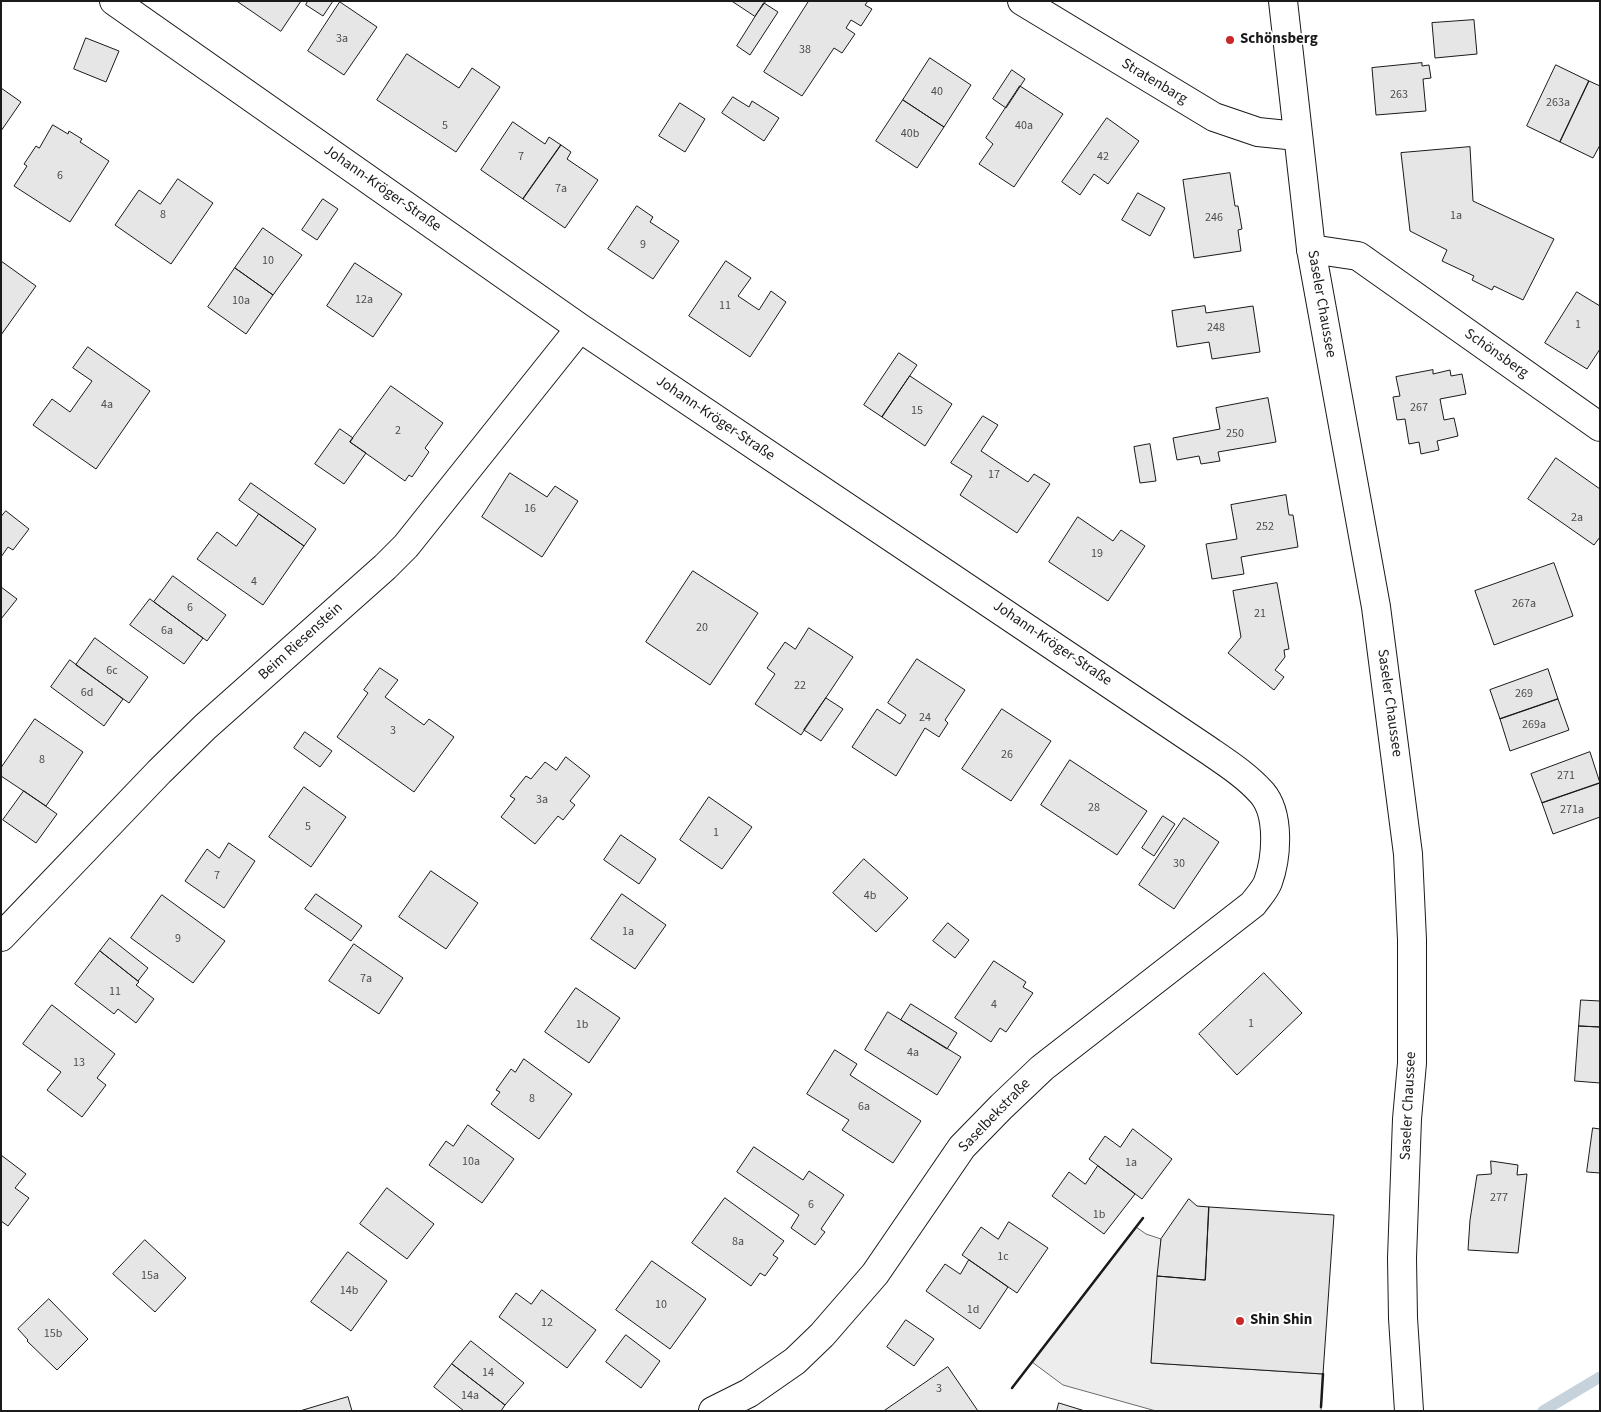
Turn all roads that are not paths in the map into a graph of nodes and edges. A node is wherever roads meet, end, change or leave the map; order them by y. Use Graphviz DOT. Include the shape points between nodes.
graph roads {
  1 [pos="114,1"];
  2 [pos="1022,1"];
  3 [pos="1282,1"];
  4 [pos="1296,136"];
  5 [pos="1311,249"];
  6 [pos="580,328"];
  7 [pos="1600,427"];
  8 [pos="1274,860"];
  9 [pos="1,937"];
  10 [pos="713,1411"];
  11 [pos="1409,1411"];
  1 -- 6 [label="street, Johann-Kröger-Straße"];
  2 -- 4 [label="street, Stratenbarg" via="1214,117 1258,132"];
  3 -- 4 [label="street, Saseler Chaussee"];
  4 -- 5 [label="street, Saseler Chaussee"];
  5 -- 7 [label="street, Schönsberg" via="1358,256"];
  5 -- 11 [label="street, Saseler Chaussee" via="1376,607 1408,854 1412,1063 1402,1258"];
  6 -- 8 [label="street, Johann-Kröger-Straße" via="1244,776 1263,794 1271,808"];
  6 -- 9 [label="street, Beim Riesenstein" via="406,546 198,734"];
  8 -- 10 [label="street, Saselbekstraße" via="1268,883 1253,904 1042,1068 962,1146 875,1274 822,1335 795,1360 749,1393"];
}
